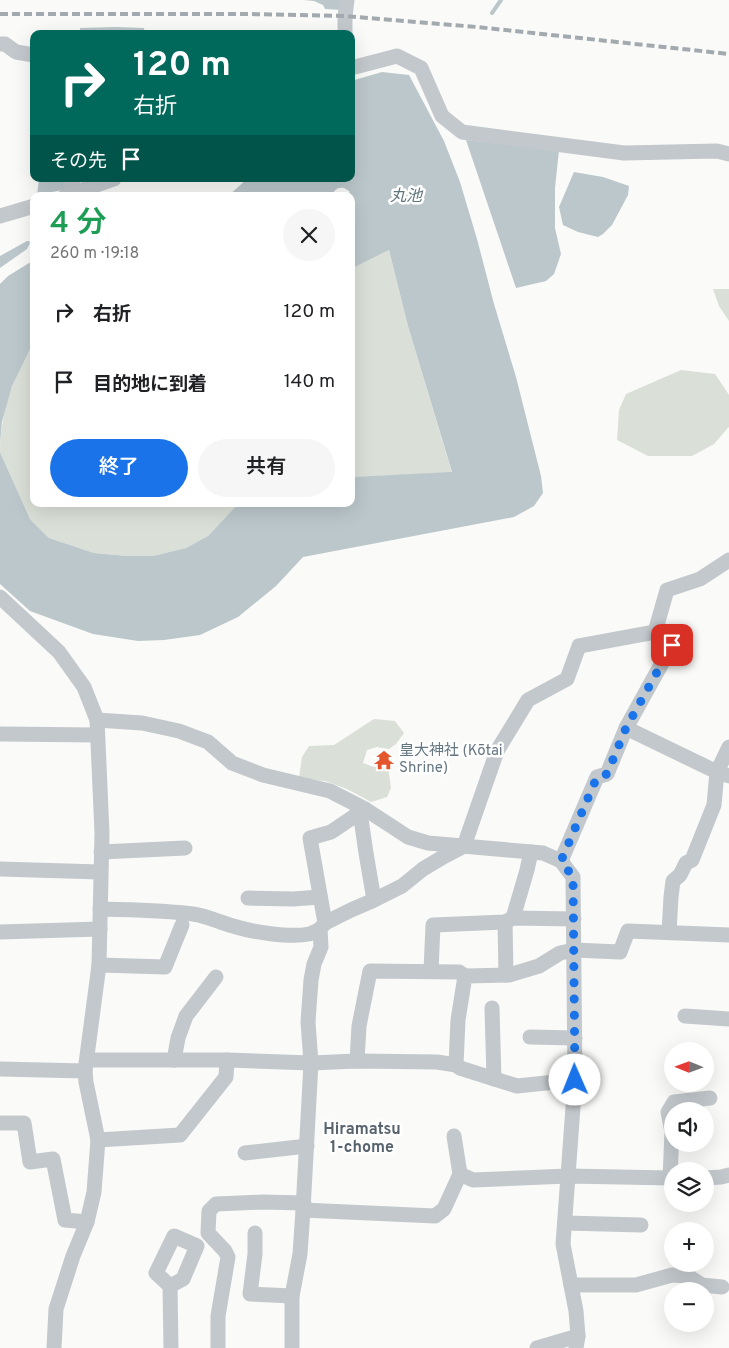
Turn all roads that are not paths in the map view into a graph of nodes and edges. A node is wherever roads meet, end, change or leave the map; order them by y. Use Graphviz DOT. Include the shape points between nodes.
graph roads {
  1 [pos="347,0"];
  2 [pos="345,30"];
  3 [pos="0,44"];
  4 [pos="30,54"];
  5 [pos="355,67"];
  6 [pos="729,154"];
  7 [pos="105,182"];
  8 [pos="77,192"];
  9 [pos="30,207"];
  10 [pos="0,216"];
  11 [pos="729,560"];
  12 [pos="0,597"];
  13 [pos="672,645"];
  14 [pos="97,727"];
  15 [pos="626,728"];
  16 [pos="0,734"];
  17 [pos="729,747"];
  18 [pos="723,774"];
  19 [pos="363,810"];
  20 [pos="464,846"];
  21 [pos="185,848"];
  22 [pos="101,852"];
  23 [pos="531,852"];
  24 [pos="561,861"];
  25 [pos="0,869"];
  26 [pos="100,872"];
  27 [pos="320,897"];
  28 [pos="248,898"];
  29 [pos="374,900"];
  30 [pos="100,909"];
  31 [pos="574,919"];
  32 [pos="509,920"];
  33 [pos="182,925"];
  34 [pos="322,926"];
  35 [pos="100,929"];
  36 [pos="0,932"];
  37 [pos="669,932"];
  38 [pos="729,935"];
  39 [pos="574,950"];
  40 [pos="99,965"];
  41 [pos="431,971"];
  42 [pos="506,975"];
  43 [pos="465,976"];
  44 [pos="216,977"];
  45 [pos="492,1008"];
  46 [pos="685,1016"];
  47 [pos="729,1019"];
  48 [pos="530,1037"];
  49 [pos="575,1038"];
  50 [pos="174,1060"];
  51 [pos="227,1060"];
  52 [pos="358,1060"];
  53 [pos="311,1063"];
  54 [pos="86,1065"];
  55 [pos="456,1065"];
  56 [pos="0,1069"];
  57 [pos="494,1079"];
  58 [pos="575,1080"];
  59 [pos="710,1098"];
  60 [pos="0,1123"];
  61 [pos="454,1136"];
  62 [pos="98,1140"];
  63 [pos="307,1146"];
  64 [pos="245,1153"];
  65 [pos="671,1162"];
  66 [pos="460,1174"];
  67 [pos="729,1175"];
  68 [pos="568,1176"];
  69 [pos="714,1177"];
  70 [pos="664,1178"];
  71 [pos="304,1206"];
  72 [pos="87,1222"];
  73 [pos="565,1223"];
  74 [pos="641,1225"];
  75 [pos="255,1233"];
  76 [pos="170,1286"];
  77 [pos="571,1286"];
  78 [pos="722,1288"];
  79 [pos="292,1296"];
  80 [pos="577,1342"];
  81 [pos="54,1348"];
  82 [pos="171,1348"];
  83 [pos="218,1348"];
  84 [pos="292,1348"];
  85 [pos="537,1348"];
  1 -- 2 [label="street"];
  3 -- 4 [label="street"];
  5 -- 6 [label="street" via="397,56 421,68 442,116 462,132 624,153 717,151"];
  7 -- 8 [label="street"];
  9 -- 10 [label="street"];
  11 -- 20 [label="street" via="700,579 667,590 655,632 579,646 567,679 528,700 497,751"];
  12 -- 14 [label="street" via="59,652 84,687"];
  13 -- 15 [label="street"];
  14 -- 16 [label="street"];
  14 -- 19 [label="street" via="142,723 179,731 208,742 232,762 263,776 330,791"];
  14 -- 22 [label="street"];
  15 -- 18 [label="street"];
  15 -- 24 [label="street" via="607,774 597,777"];
  17 -- 18 [label="street"];
  18 -- 37 [label="street" via="692,860 673,881"];
  19 -- 20 [label="street" via="408,837 428,843"];
  19 -- 27 [label="street" via="331,832 310,838"];
  19 -- 29 [label="street"];
  20 -- 23 [label="street"];
  20 -- 29 [label="street"];
  21 -- 22 [label="street"];
  22 -- 26 [label="street"];
  23 -- 24 [label="street" via="544,853"];
  23 -- 32 [label="street"];
  24 -- 31 [label="street" via="573,877"];
  25 -- 26 [label="street"];
  26 -- 30 [label="street"];
  27 -- 28 [label="street"];
  27 -- 34 [label="street"];
  29 -- 34 [label="street"];
  30 -- 34 [label="street" via="206,916 233,926 272,934 310,934"];
  30 -- 35 [label="street"];
  31 -- 32 [label="street"];
  31 -- 39 [label="street"];
  32 -- 41 [label="street" via="433,925"];
  32 -- 42 [label="street"];
  33 -- 40 [label="street" via="165,968"];
  34 -- 53 [label="street" via="321,947 311,980 308,1022"];
  35 -- 36 [label="street"];
  35 -- 40 [label="street"];
  37 -- 38 [label="street"];
  37 -- 39 [label="street" via="628,931 620,952"];
  39 -- 42 [label="street" via="560,953 539,966"];
  39 -- 49 [label="street"];
  40 -- 54 [label="street"];
  41 -- 43 [label="street" via="459,972"];
  41 -- 52 [label="street" via="370,971 359,1026"];
  42 -- 43 [label="street"];
  43 -- 55 [label="street" via="458,1020"];
  44 -- 50 [label="street" via="186,1016"];
  45 -- 57 [label="street"];
  46 -- 47 [label="street"];
  48 -- 49 [label="street"];
  49 -- 58 [label="street"];
  50 -- 51 [label="street"];
  50 -- 54 [label="street"];
  51 -- 53 [label="street"];
  51 -- 62 [label="street" via="226,1077 180,1135"];
  52 -- 53 [label="street"];
  52 -- 55 [label="street"];
  53 -- 63 [label="street"];
  54 -- 56 [label="street"];
  54 -- 62 [label="street" via="86,1082"];
  55 -- 57 [label="street"];
  57 -- 58 [label="street" via="517,1086"];
  58 -- 68 [label="street"];
  59 -- 65 [label="street" via="674,1102 668,1112 672,1132"];
  60 -- 72 [label="street" via="24,1123 30,1162 53,1159 65,1220"];
  61 -- 66 [label="street"];
  62 -- 72 [label="street" via="94,1192"];
  63 -- 64 [label="street"];
  63 -- 71 [label="street"];
  66 -- 68 [label="street" via="473,1180"];
  66 -- 71 [label="street" via="444,1209 436,1216"];
  67 -- 69 [label="street"];
  68 -- 70 [label="street"];
  68 -- 73 [label="street"];
  71 -- 79 [label="street"];
  71 -- 83 [label="street" via="263,1202 216,1204 208,1211 208,1233 228,1257 218,1316"];
  72 -- 81 [label="street" via="56,1308"];
  73 -- 74 [label="street"];
  73 -- 77 [label="street" via="563,1244"];
  75 -- 79 [label="street" via="250,1294"];
  76 -- 82 [label="street"];
  77 -- 78 [label="street" via="636,1285 672,1274 688,1276 702,1285"];
  77 -- 80 [label="street"];
  79 -- 84 [label="street"];
  80 -- 85 [label="street"];
}
